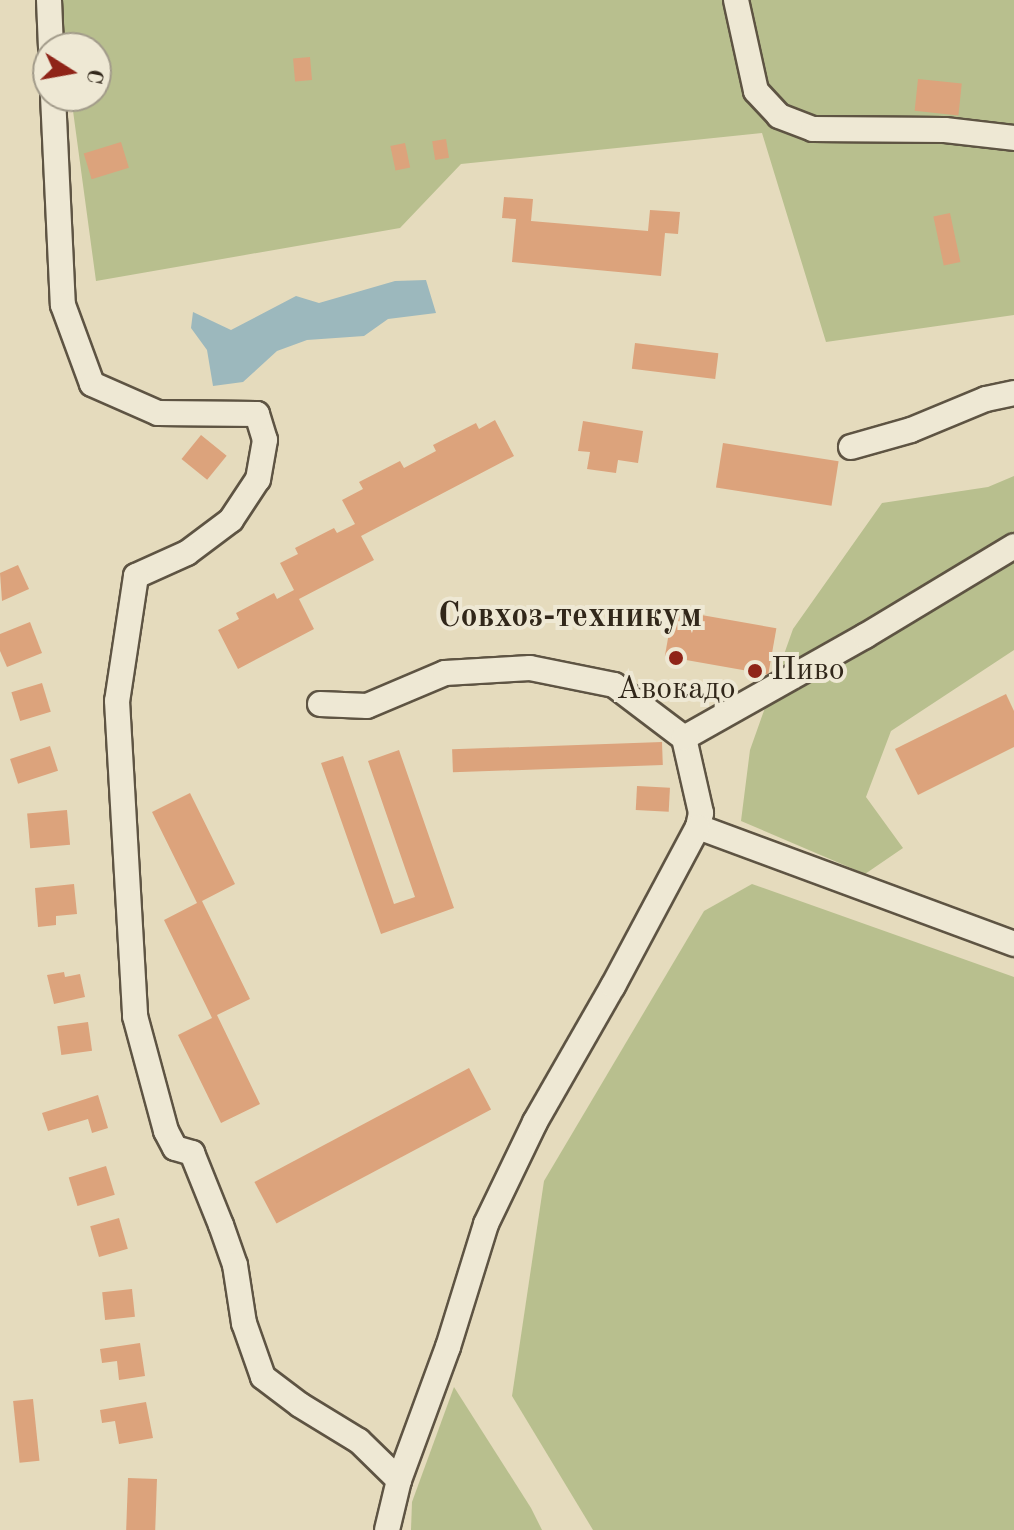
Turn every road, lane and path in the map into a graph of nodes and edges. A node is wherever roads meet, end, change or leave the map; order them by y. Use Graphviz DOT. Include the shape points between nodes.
graph roads {
  1 [pos="49,0"];
  2 [pos="736,0"];
  3 [pos="50,32"];
  4 [pos="54,112"];
  5 [pos="1014,138"];
  6 [pos="1014,393"];
  7 [pos="851,447"];
  8 [pos="1014,546"];
  9 [pos="320,704"];
  10 [pos="684,738"];
  11 [pos="698,827"];
  12 [pos="1014,944"];
  13 [pos="399,1480"];
  14 [pos="387,1530"];
  1 -- 3 [label="street"];
  2 -- 5 [label="street" via="756,91 779,116 813,129 945,130"];
  4 -- 13 [label="street" via="63,305 92,384 158,413 257,414 265,440 258,479 231,520 187,553 136,576 117,701 135,1016 166,1131 175,1148 192,1153 221,1225 263,1377 359,1441"];
  6 -- 7 [label="street"];
  8 -- 10 [label="street"];
  9 -- 10 [label="street" via="367,706 445,673 530,668 614,685"];
  10 -- 11 [label="street" via="701,813"];
  11 -- 12 [label="street"];
  11 -- 13 [label="street" via="535,1122 486,1224"];
  13 -- 14 [label="street"];
}
